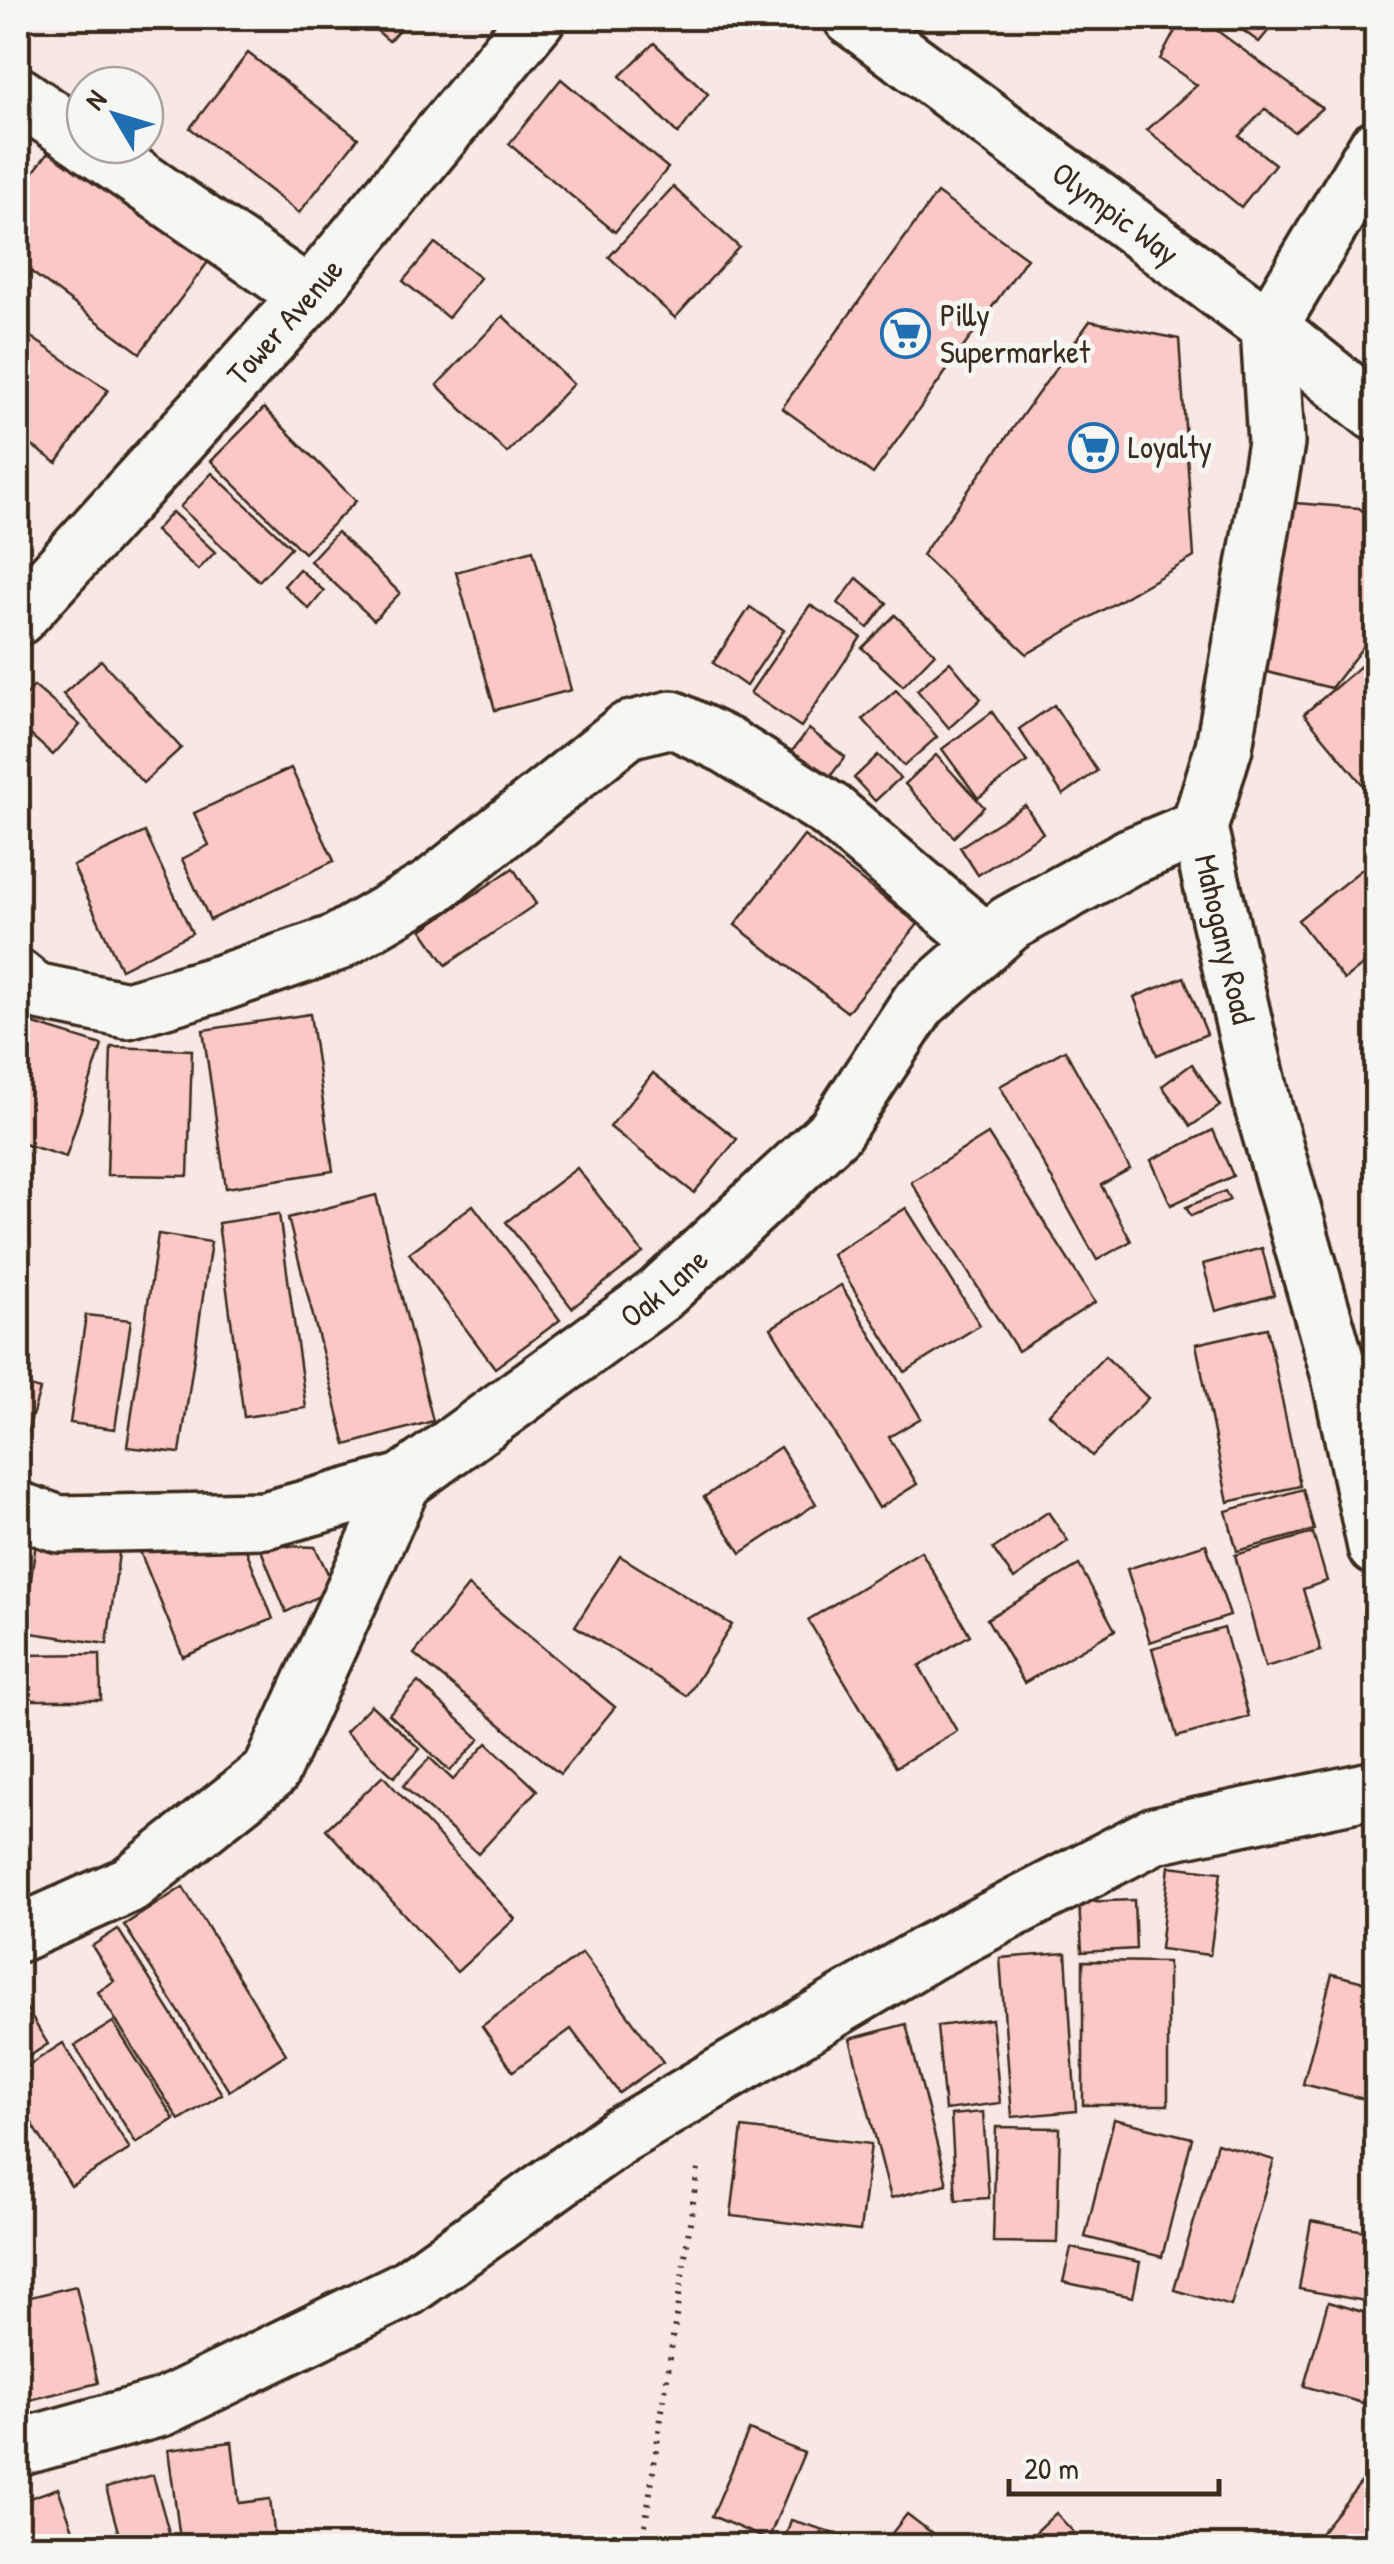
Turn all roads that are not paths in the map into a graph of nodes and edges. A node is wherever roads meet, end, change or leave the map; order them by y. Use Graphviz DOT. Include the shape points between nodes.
graph roads {
  1 [pos="538,18"];
  2 [pos="852,18"];
  3 [pos="18,95"];
  4 [pos="65,127"];
  5 [pos="1376,148"];
  6 [pos="120,165"];
  7 [pos="309,296"];
  8 [pos="1269,327"];
  9 [pos="1376,413"];
  10 [pos="18,617"];
  11 [pos="1198,828"];
  12 [pos="987,943"];
  13 [pos="18,978"];
  14 [pos="404,1482"];
  15 [pos="18,1510"];
  16 [pos="1376,1547"];
  17 [pos="1376,1789"];
  18 [pos="18,1934"];
  19 [pos="18,2448"];
  1 -- 7 [label="street, Tower Avenue"];
  2 -- 8 [label="street, Olympic Way"];
  3 -- 4 [label="street"];
  5 -- 8 [label="street"];
  6 -- 7 [label="street"];
  7 -- 10 [label="street, Tower Avenue"];
  8 -- 9 [label="street, Olympic Way"];
  8 -- 11 [label="street, Mahogany Road" via="1276,442 1224,747"];
  11 -- 12 [label="street, Oak Lane" via="1129,857 1010,923"];
  11 -- 16 [label="street, Mahogany Road" via="1264,1110 1340,1376"];
  12 -- 13 [label="street" via="831,811 672,719 628,730 432,886 336,943 126,1010 34,991"];
  12 -- 14 [label="street, Oak Lane" via="920,1003 835,1131 672,1282"];
  14 -- 15 [label="street, Oak Lane" via="266,1520 59,1524"];
  14 -- 18 [label="street" via="271,1772 130,1884"];
  17 -- 19 [label="street" via="1155,1835 930,1952 620,2135 407,2288 161,2408"];
}
